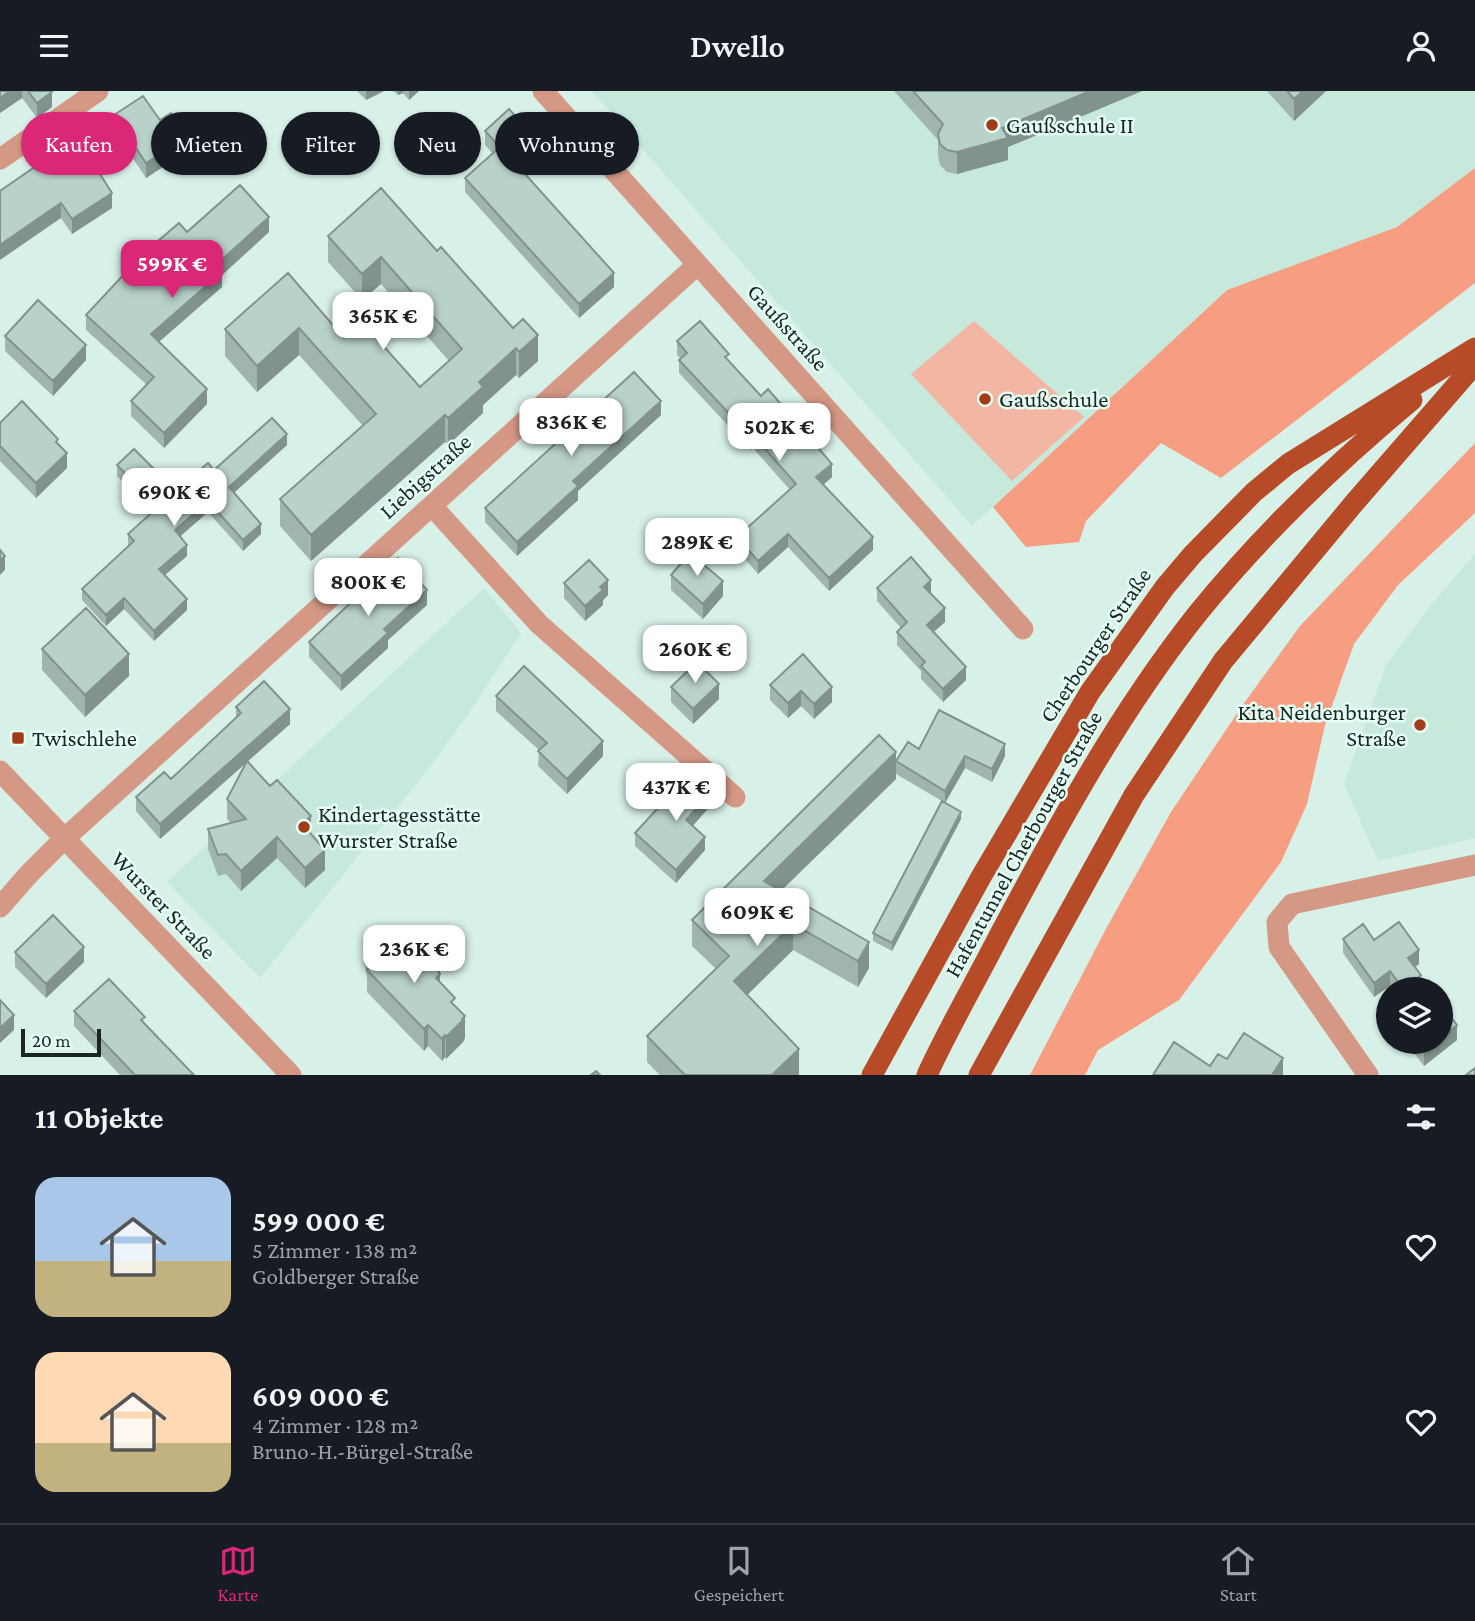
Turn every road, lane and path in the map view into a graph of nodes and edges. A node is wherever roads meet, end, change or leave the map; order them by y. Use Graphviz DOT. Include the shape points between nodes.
graph roads {
  1 [pos="97,91"];
  2 [pos="543,91"];
  3 [pos="0,159"];
  4 [pos="697,265"];
  5 [pos="1475,350"];
  6 [pos="1475,364"];
  7 [pos="432,506"];
  8 [pos="1023,629"];
  9 [pos="0,772"];
  10 [pos="735,797"];
  11 [pos="64,839"];
  12 [pos="1475,865"];
  13 [pos="0,907"];
  14 [pos="291,1075"];
  15 [pos="872,1075"];
  16 [pos="927,1075"];
  17 [pos="979,1075"];
  18 [pos="1368,1075"];
  1 -- 3 [label="street"];
  2 -- 4 [label="street, Gaußstraße"];
  4 -- 7 [label="street, Liebigstraße"];
  4 -- 8 [label="street, Gaußstraße"];
  5 -- 15 [label="main road, Cherbourger Straße" via="1288,464 1222,523 1172,579 1090,692"];
  5 -- 16 [label="main road, Hafentunnel Cherbourger Straße" via="1322,478 1235,569 1158,666 1063,816"];
  6 -- 17 [label="main road" via="1223,661 1134,795"];
  7 -- 10 [label="street" via="539,624"];
  7 -- 11 [label="street, Liebigstraße"];
  9 -- 11 [label="street, Wurster Straße"];
  11 -- 13 [label="street"];
  11 -- 14 [label="street, Wurster Straße"];
  12 -- 18 [label="street" via="1292,904 1277,922 1279,947"];
}
